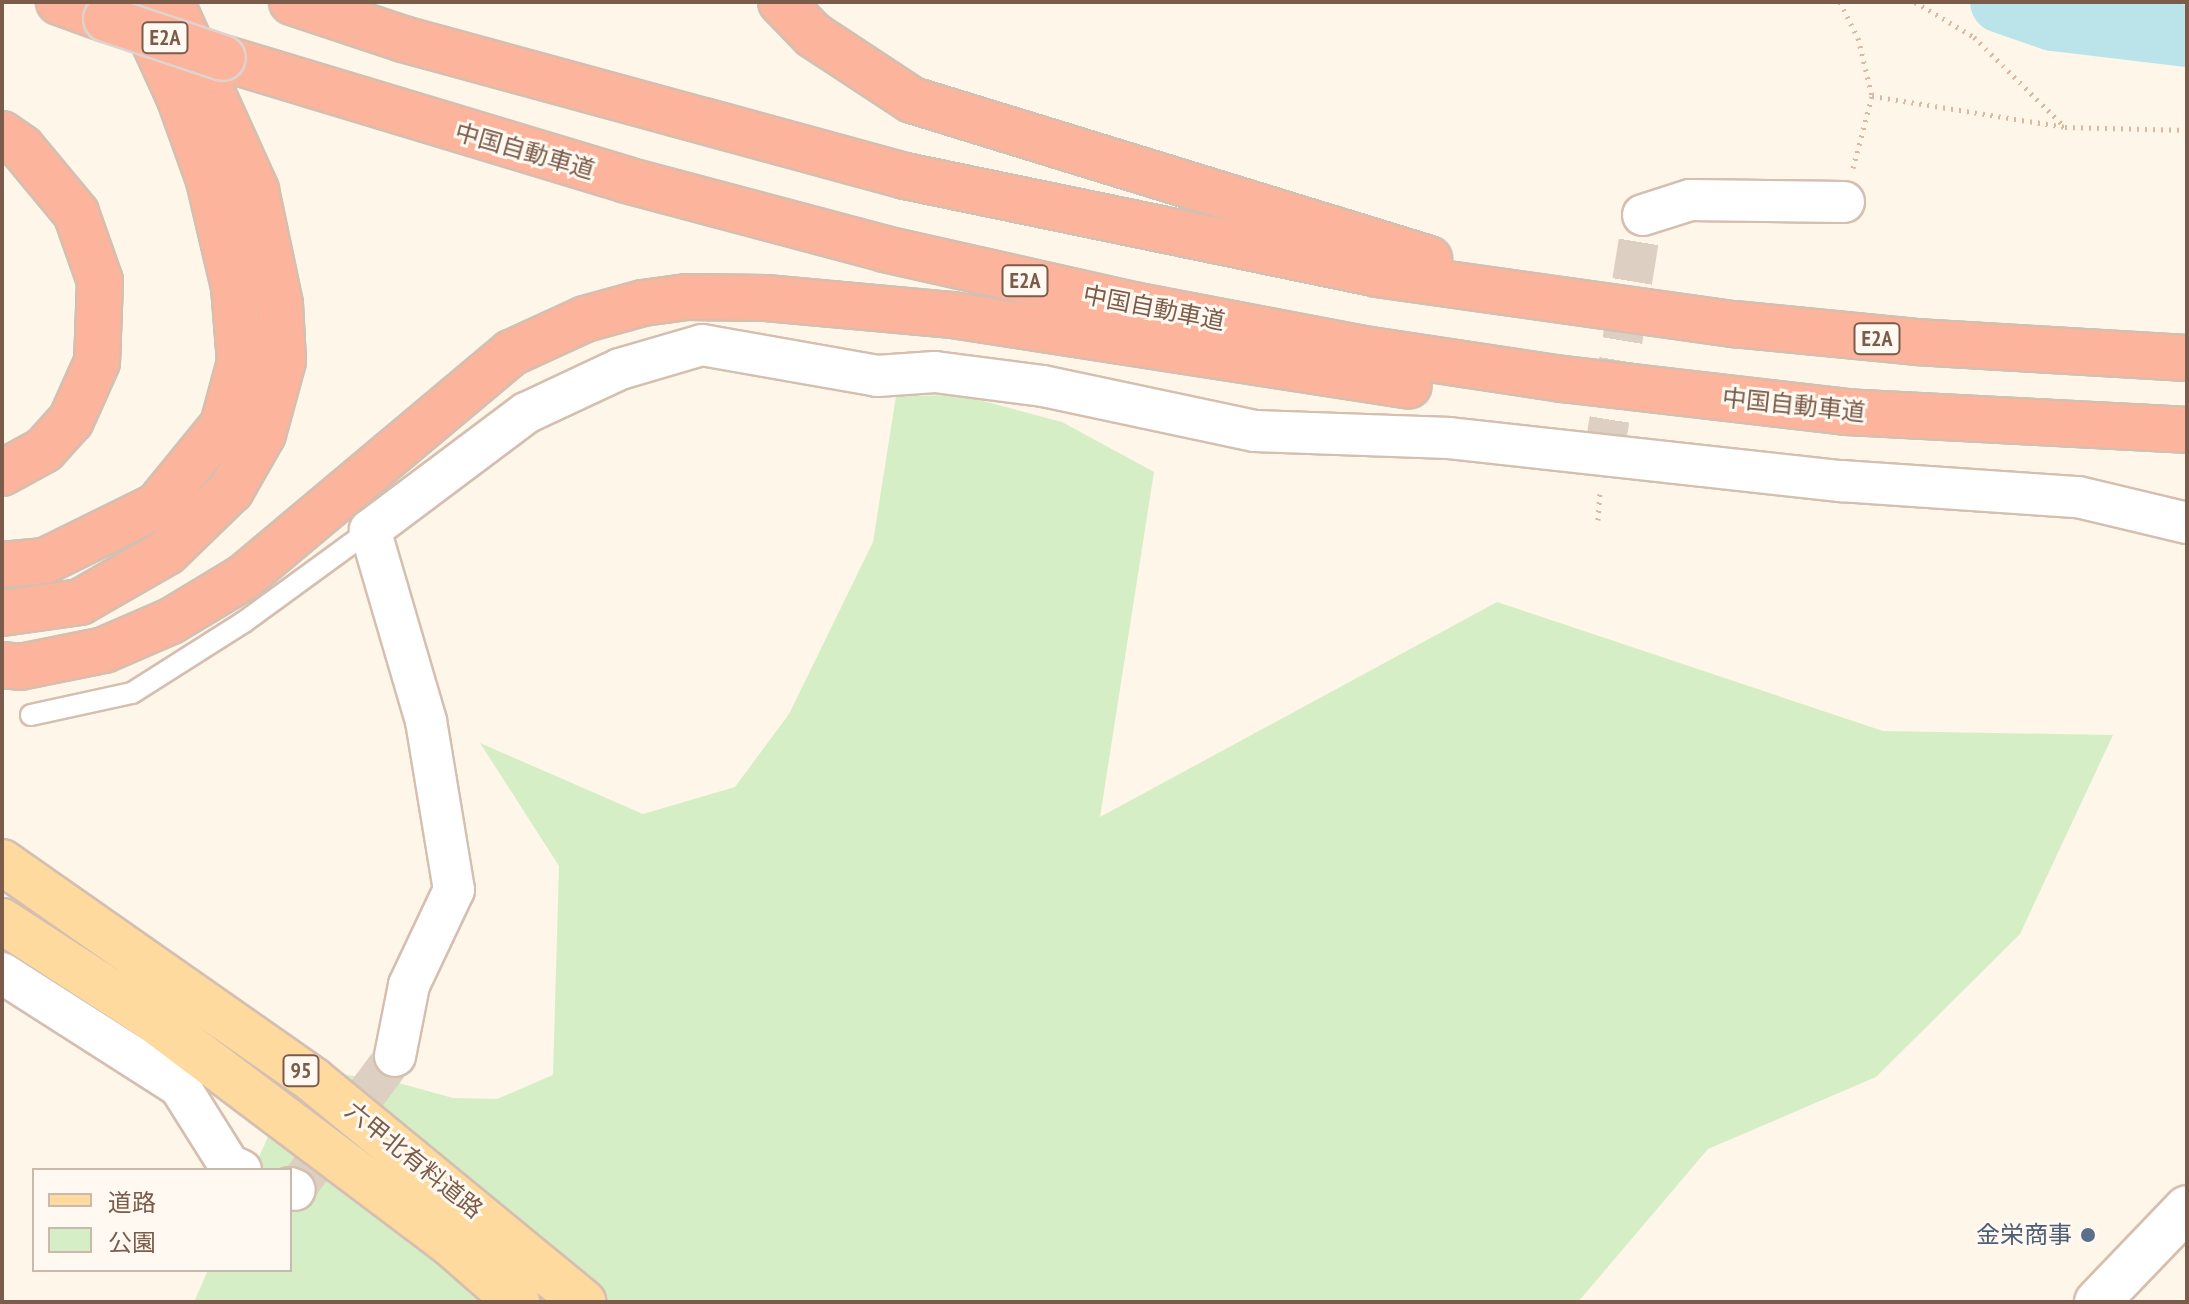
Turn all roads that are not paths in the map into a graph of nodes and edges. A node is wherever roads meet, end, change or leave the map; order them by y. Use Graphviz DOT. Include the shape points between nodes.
graph roads {
  1 [pos="59,2"];
  2 [pos="171,2"];
  3 [pos="292,2"];
  4 [pos="781,2"];
  5 [pos="121,10"];
  6 [pos="2,134"];
  7 [pos="1844,202"];
  8 [pos="1643,215"];
  9 [pos="1569,302"];
  10 [pos="2187,358"];
  11 [pos="1846,412"];
  12 [pos="2187,430"];
  13 [pos="2,473"];
  14 [pos="2187,523"];
  15 [pos="370,530"];
  16 [pos="2,565"];
  17 [pos="2,613"];
  18 [pos="2,665"];
  19 [pos="31,715"];
  20 [pos="2,862"];
  21 [pos="2,921"];
  22 [pos="2,973"];
  23 [pos="395,1056"];
  24 [pos="236,1168"];
  25 [pos="2187,1208"];
  26 [pos="517,1302"];
  27 [pos="583,1302"];
  28 [pos="2097,1302"];
  1 -- 5 [label="highway, 中国自動車道 / E2A"];
  2 -- 17 [label="highway" via="256,190 283,361 263,434 231,490 167,552 80,602"];
  3 -- 9 [label="highway, E2A" via="419,43 905,176 1377,274"];
  4 -- 9 [label="highway" via="813,35 912,100"];
  5 -- 11 [label="highway, 中国自動車道 / E2A, bridge" via="223,58 626,180 885,249 1133,305 1501,370"];
  5 -- 16 [label="highway" via="180,99 209,180 234,287 240,362 223,425 157,506 45,561"];
  6 -- 13 [label="highway" via="22,148 76,213 100,281 97,362 71,420 44,450"];
  7 -- 8 [label="street" via="1690,200"];
  9 -- 10 [label="highway, E2A" via="1916,342"];
  11 -- 12 [label="highway, 中国自動車道 / E2A"];
  11 -- 18 [label="highway" via="1491,398 953,315 766,298 672,299 585,319 511,353 244,577 171,621 104,650 20,667"];
  14 -- 15 [label="street" via="2078,497 1841,481 1449,438 1255,431 1043,386 935,372 877,376 702,345 620,369 526,413"];
  15 -- 19 [label="lane" via="244,622 132,693"];
  15 -- 23 [label="street" via="426,721 454,890 409,985"];
  20 -- 27 [label="main road, 六甲北有料道路 / 95" via="313,1080"];
  21 -- 26 [label="main road, 六甲北有料道路 / 95" via="147,1015 451,1244"];
  22 -- 24 [label="street" via="180,1087 229,1165"];
  25 -- 28 [label="street"];
}
